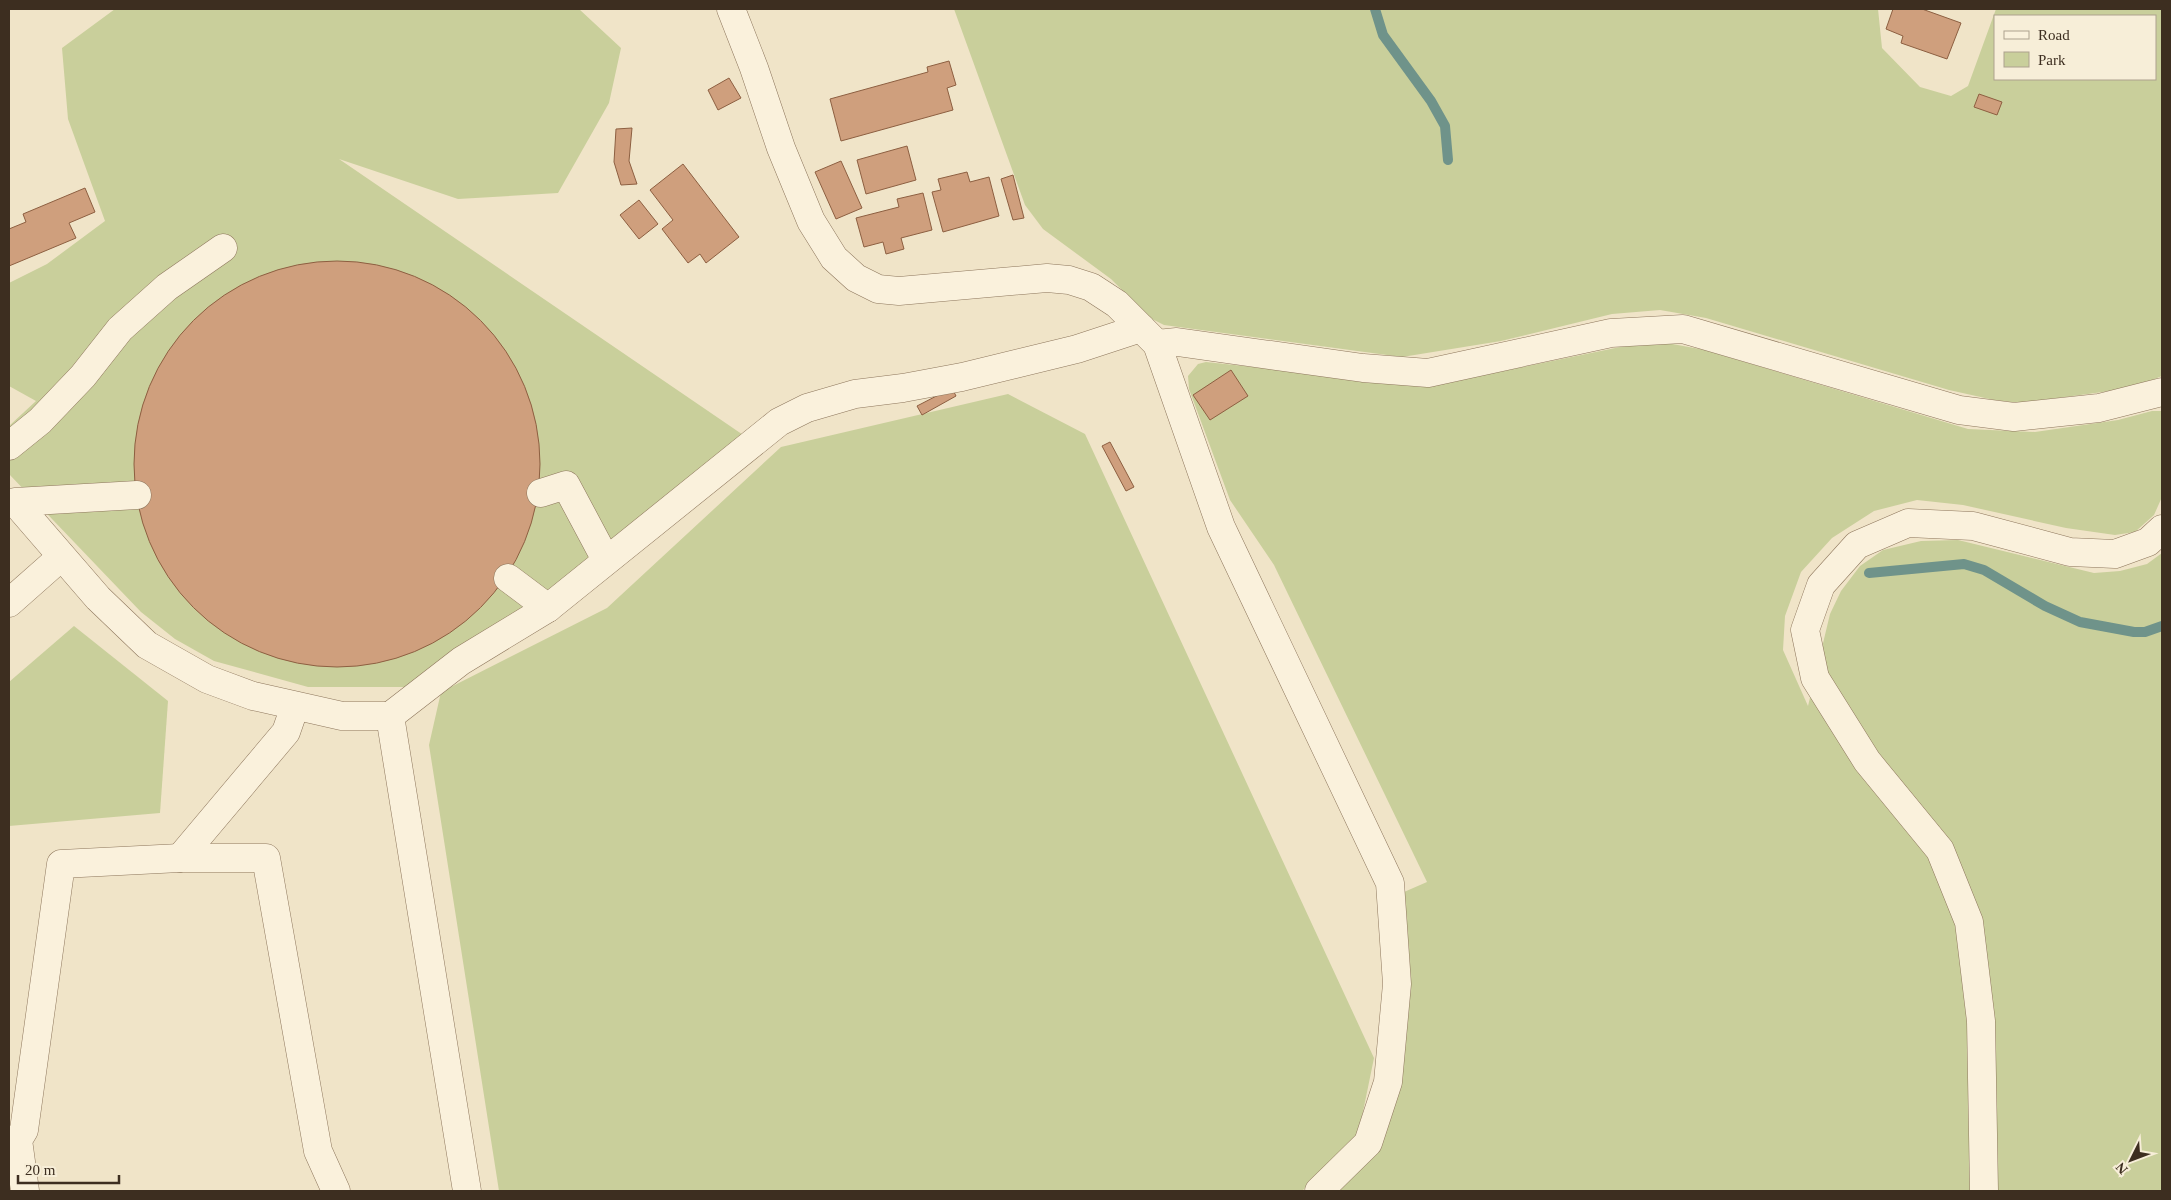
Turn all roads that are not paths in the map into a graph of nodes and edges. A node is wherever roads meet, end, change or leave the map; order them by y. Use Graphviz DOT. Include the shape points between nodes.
graph roads {
  1 [pos="730,9"];
  2 [pos="223,248"];
  3 [pos="1149,336"];
  4 [pos="2162,392"];
  5 [pos="9,446"];
  6 [pos="541,493"];
  7 [pos="137,495"];
  8 [pos="12,499"];
  9 [pos="2162,529"];
  10 [pos="61,557"];
  11 [pos="606,560"];
  12 [pos="508,578"];
  13 [pos="9,603"];
  14 [pos="548,608"];
  15 [pos="295,706"];
  16 [pos="390,716"];
  17 [pos="180,858"];
  18 [pos="25,1191"];
  19 [pos="336,1191"];
  20 [pos="467,1191"];
  21 [pos="1320,1191"];
  22 [pos="1984,1191"];
  1 -- 3 [label="street" via="811,221 834,258 856,278 878,289 899,291 1047,278 1069,280 1091,287 1117,304"];
  2 -- 5 [label="street" via="167,287 120,329 40,421"];
  3 -- 4 [label="street" via="1363,368 1428,373 1611,333 1683,330 1959,410 2014,417 2099,408"];
  3 -- 11 [label="street" via="903,388 855,394 807,408 779,422"];
  3 -- 21 [label="street" via="1221,526 1390,883 1396,984 1388,1082 1368,1142"];
  6 -- 11 [label="street" via="566,485"];
  7 -- 8 [label="street"];
  8 -- 10 [label="street"];
  9 -- 22 [label="street" via="2148,542 2115,554 2070,552 1973,526 1908,523 1857,544 1821,585 1805,630 1816,678 1867,761 1940,850 1969,922 1981,1021"];
  10 -- 13 [label="street"];
  10 -- 15 [label="street" via="146,645 207,679 253,696"];
  11 -- 14 [label="street"];
  12 -- 14 [label="street"];
  14 -- 16 [label="street" via="461,661"];
  15 -- 16 [label="street" via="342,716"];
  15 -- 17 [label="street" via="286,732"];
  16 -- 20 [label="street"];
  17 -- 18 [label="street" via="61,864 24,1130 18,1140"];
  17 -- 19 [label="street" via="266,858 318,1151"];
}
